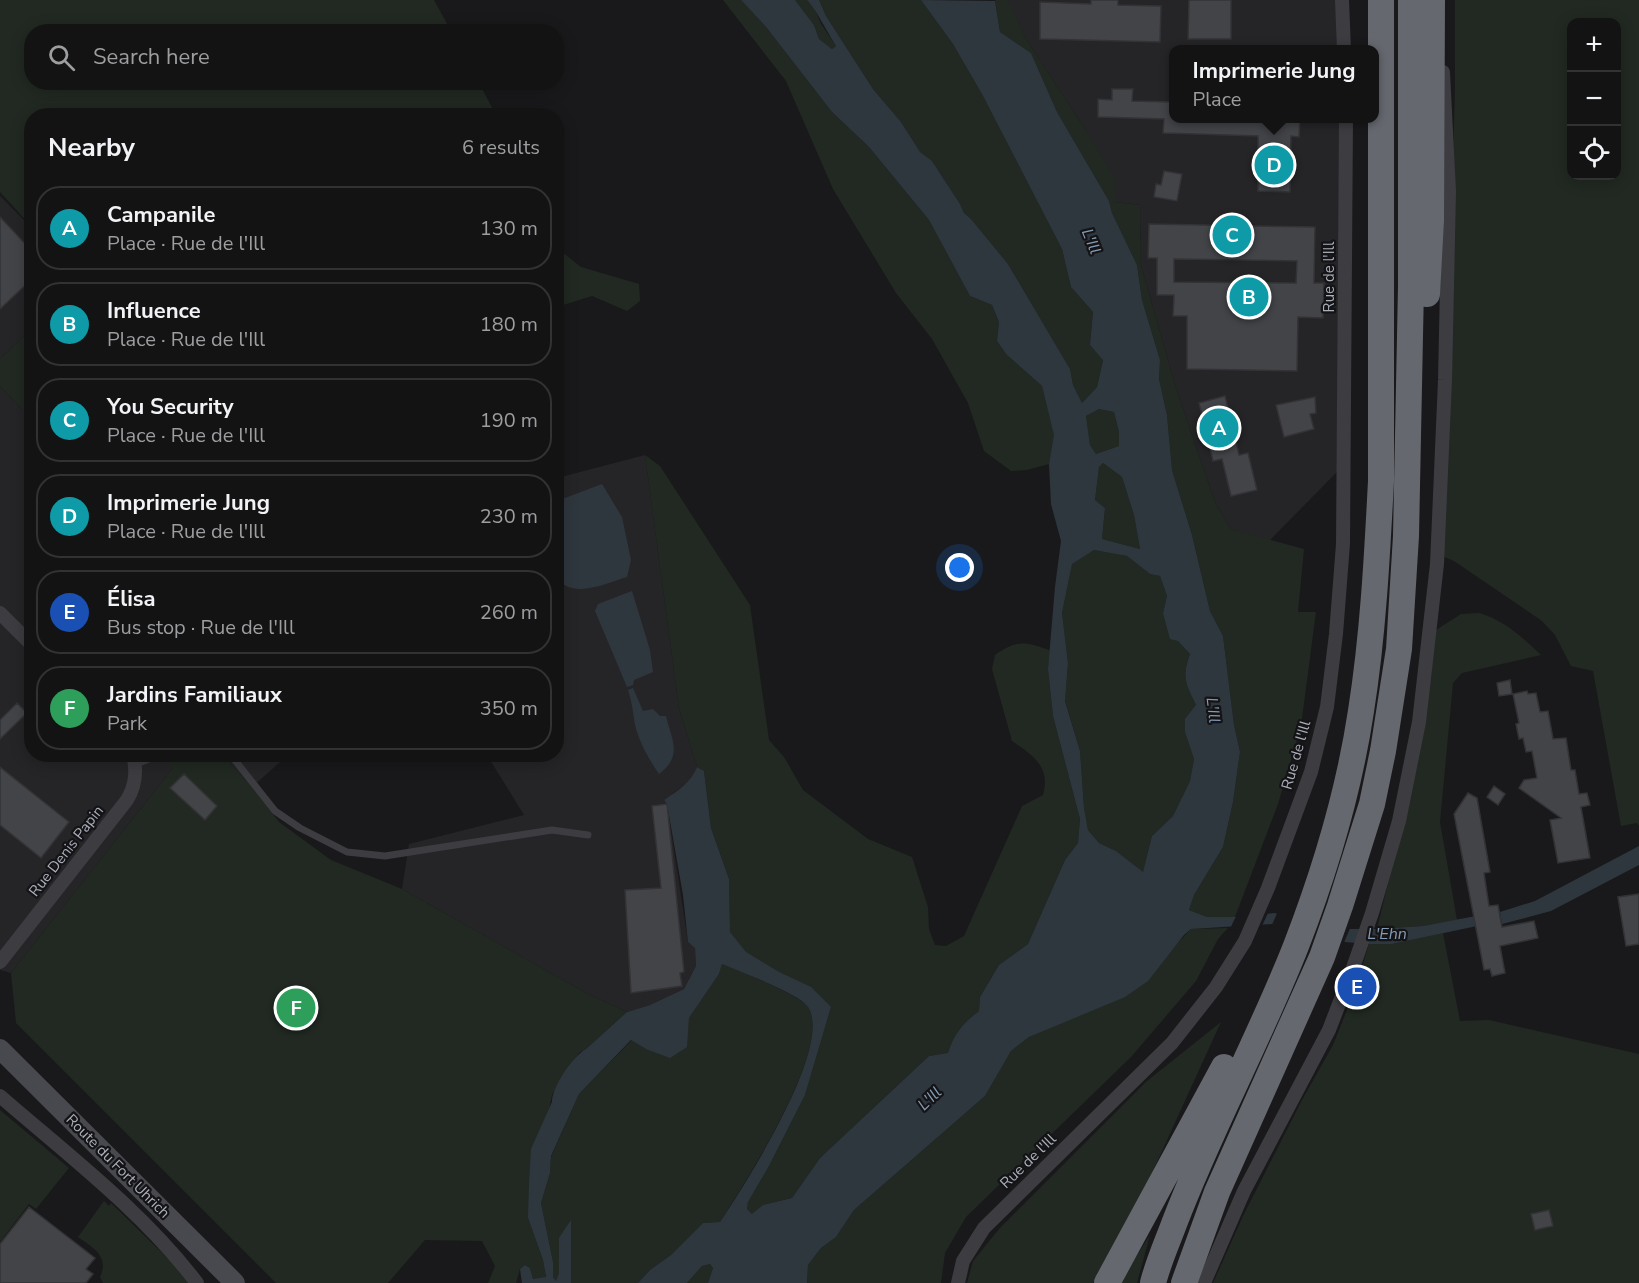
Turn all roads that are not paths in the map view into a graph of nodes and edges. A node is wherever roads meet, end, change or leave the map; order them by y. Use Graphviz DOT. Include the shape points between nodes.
graph roads {
  1 [pos="1342,0"];
  2 [pos="1363,0"];
  3 [pos="1381,0"];
  4 [pos="1425,2"];
  5 [pos="1344,45"];
  6 [pos="1366,45"];
  7 [pos="1346,123"];
  8 [pos="1368,123"];
  9 [pos="1381,225"];
  10 [pos="0,613"];
  11 [pos="24,637"];
  12 [pos="135,762"];
  13 [pos="236,762"];
  14 [pos="588,835"];
  15 [pos="0,961"];
  16 [pos="1258,1031"];
  17 [pos="0,1049"];
  18 [pos="0,1096"];
  19 [pos="196,1283"];
  20 [pos="235,1283"];
  21 [pos="958,1283"];
  22 [pos="1107,1283"];
  23 [pos="1153,1283"];
  24 [pos="1184,1283"];
  25 [pos="1204,1283"];
  1 -- 5 [label="street"];
  2 -- 6 [label="highway"];
  3 -- 9 [label="highway"];
  4 -- 24 [label="highway" via="1430,243 1423,367 1410,386 1403,597 1393,695 1372,804 1322,957 1217,1192"];
  4 -- 25 [label="street" via="1441,43 1448,155 1445,380 1437,564 1419,722 1399,822 1354,965 1329,1030 1244,1191"];
  7 -- 21 [label="street, Rue de l'Ill" via="1343,544 1327,707 1311,772 1245,941 1216,987 1172,1043 984,1228 963,1261"];
  8 -- 9 [label="highway" via="1369,191"];
  9 -- 16 [label="highway" via="1381,481 1370,645 1361,712 1342,802 1313,897"];
  10 -- 11 [label="street"];
  12 -- 15 [label="street, Rue Denis Papin" via="134,784 127,800"];
  13 -- 14 [label="lane" via="275,811 347,852 385,856 552,830"];
  16 -- 22 [label="highway" via="1231,1054"];
  16 -- 23 [label="highway" via="1189,1186"];
  17 -- 20 [label="main road, Route du Fort Uhrich"];
  18 -- 19 [label="street" via="121,1201"];
}
